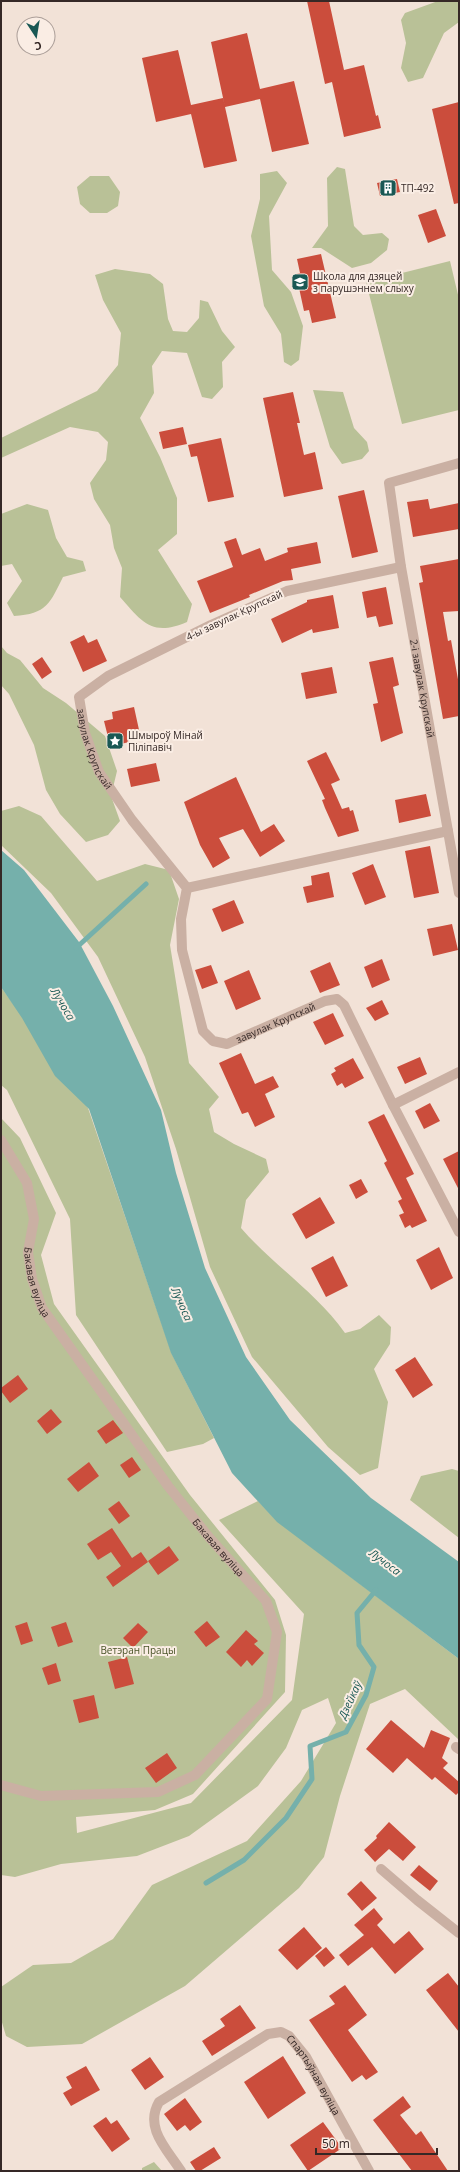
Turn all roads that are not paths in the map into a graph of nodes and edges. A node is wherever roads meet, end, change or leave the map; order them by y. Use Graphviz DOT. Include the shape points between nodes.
graph roads {
  1 [pos="459,463"];
  2 [pos="401,567"];
  3 [pos="80,697"];
  4 [pos="448,831"];
  5 [pos="187,888"];
  6 [pos="459,893"];
  7 [pos="459,1072"];
  8 [pos="392,1104"];
  9 [pos="1,1140"];
  10 [pos="459,1232"];
  11 [pos="1,1785"];
  12 [pos="381,1869"];
  13 [pos="459,1933"];
  14 [pos="181,2171"];
  15 [pos="369,2171"];
  1 -- 2 [label="street, 2-і завулак Крупскай" via="389,483"];
  2 -- 3 [label="street, 4-ы завулак Крупскай" via="287,591 108,676"];
  2 -- 4 [label="street, 2-і завулак Крупскай"];
  3 -- 5 [label="street, завулак Крупскай" via="85,733 100,772 136,825"];
  4 -- 5 [label="street"];
  4 -- 6 [label="street, 2-і завулак Крупскай"];
  5 -- 8 [label="street, завулак Крупскай" via="181,919 182,950 203,1032 213,1041 227,1044 325,1001 337,999 344,1005"];
  7 -- 8 [label="street"];
  8 -- 10 [label="street, завулак Крупскай"];
  9 -- 11 [label="street, Бакавая вуліца" via="27,1182 34,1219 28,1252 32,1279 42,1308 168,1486 266,1601 277,1632 268,1699 195,1775 158,1792 41,1796"];
  12 -- 13 [label="street"];
  14 -- 15 [label="street, Спартыўная вуліца" via="155,2131 154,2111 159,2102 268,2034 281,2032 289,2036 306,2057"];
}
